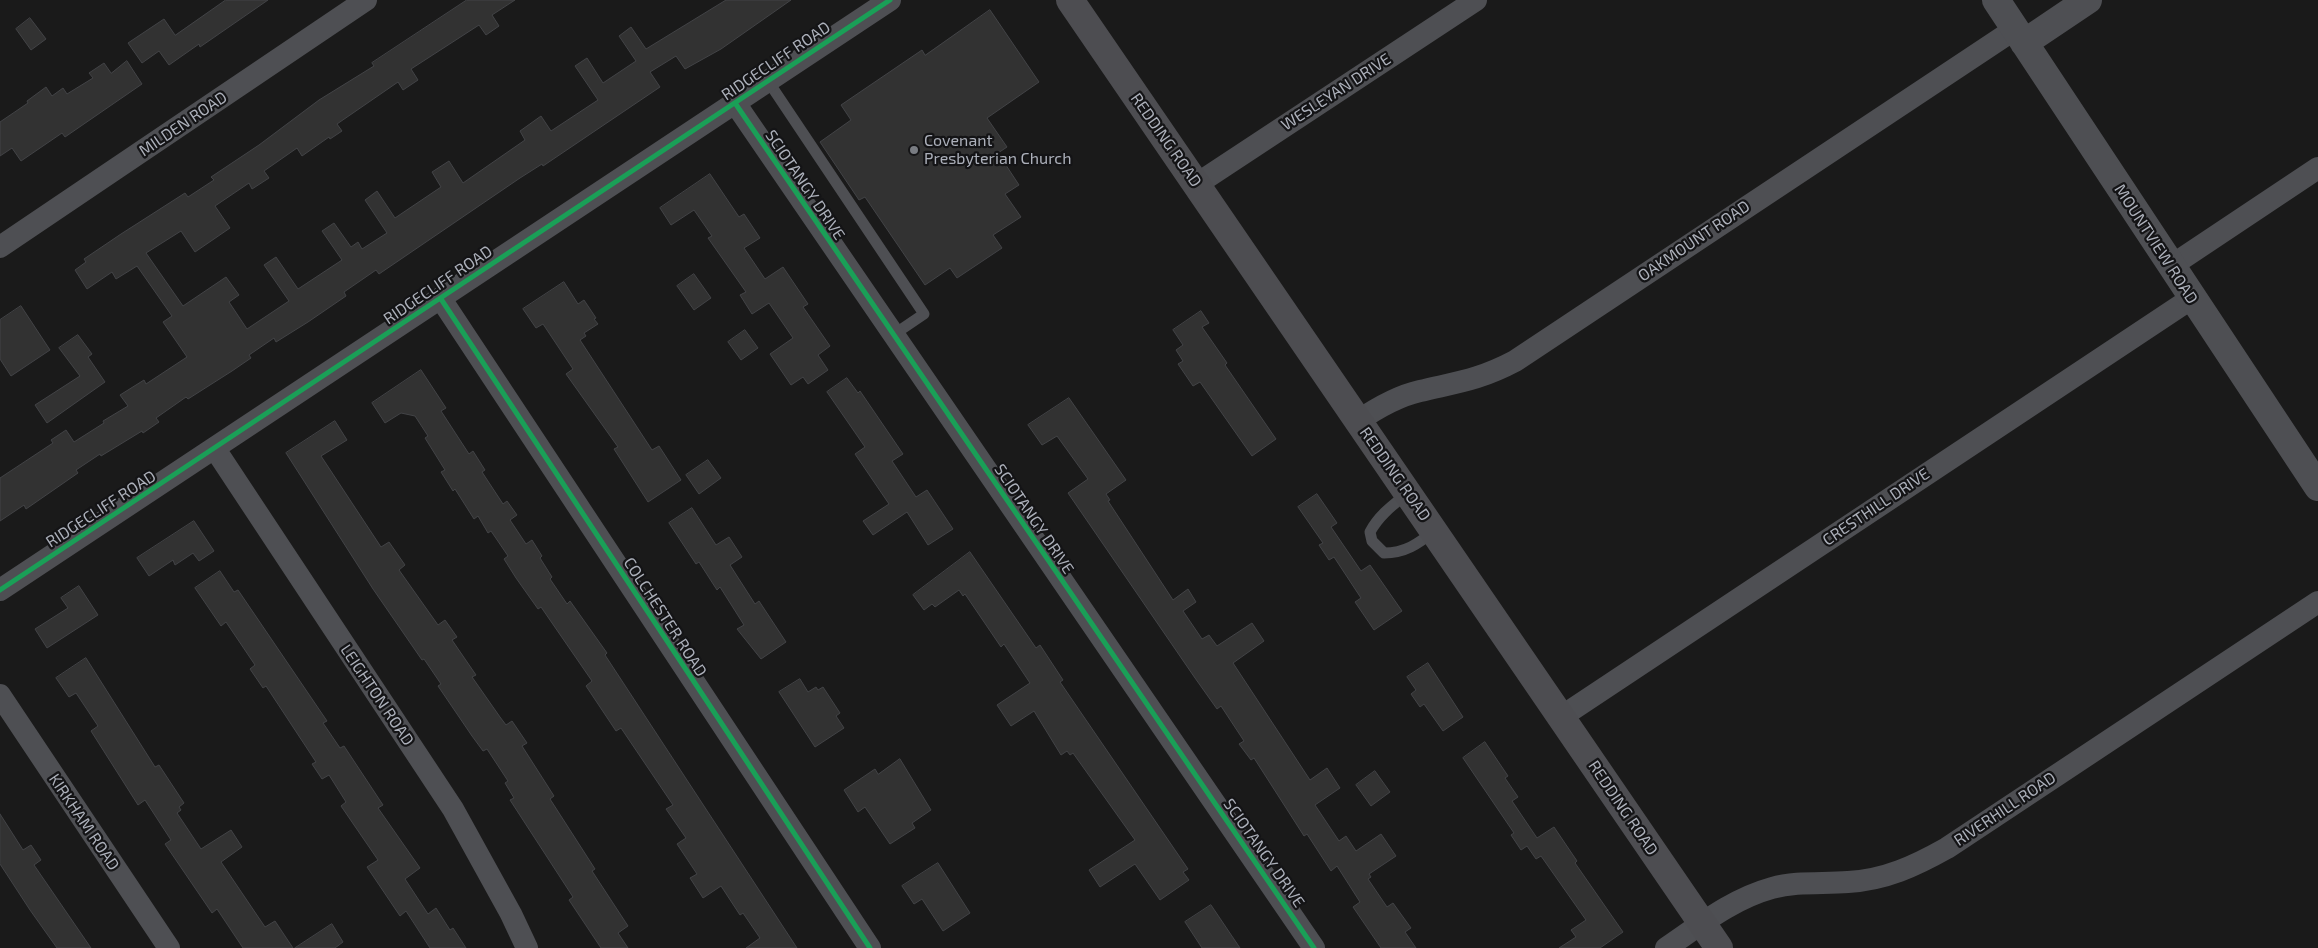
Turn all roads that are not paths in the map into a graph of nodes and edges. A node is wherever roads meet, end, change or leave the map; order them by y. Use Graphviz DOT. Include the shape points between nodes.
graph roads {
  1 [pos="366,0"];
  2 [pos="890,0"];
  3 [pos="1070,0"];
  4 [pos="1476,0"];
  5 [pos="1996,0"];
  6 [pos="2088,0"];
  7 [pos="2019,36"];
  8 [pos="768,81"];
  9 [pos="735,103"];
  10 [pos="2318,168"];
  11 [pos="1197,184"];
  12 [pos="0,247"];
  13 [pos="2171,266"];
  14 [pos="2192,298"];
  15 [pos="441,299"];
  16 [pos="893,335"];
  17 [pos="1358,420"];
  18 [pos="215,449"];
  19 [pos="2317,483"];
  20 [pos="1408,493"];
  21 [pos="1434,531"];
  22 [pos="0,590"];
  23 [pos="2318,602"];
  24 [pos="0,695"];
  25 [pos="1561,716"];
  26 [pos="1702,924"];
  27 [pos="169,948"];
  28 [pos="527,948"];
  29 [pos="870,948"];
  30 [pos="1314,948"];
  31 [pos="1666,948"];
  32 [pos="1719,948"];
  1 -- 12 [label="street, MILDEN ROAD"];
  2 -- 8 [label="street, RIDGECLIFF ROAD"];
  3 -- 11 [label="main road, REDDING ROAD"];
  4 -- 11 [label="street, WESLEYAN DRIVE"];
  5 -- 7 [label="street, MOUNTVIEW ROAD"];
  6 -- 7 [label="street"];
  7 -- 13 [label="street, MOUNTVIEW ROAD"];
  7 -- 17 [label="street, OAKMOUNT ROAD" via="1515,361 1472,380 1419,391 1390,402"];
  8 -- 9 [label="street, RIDGECLIFF ROAD"];
  8 -- 16 [label="lane" via="924,314"];
  9 -- 15 [label="street, RIDGECLIFF ROAD"];
  9 -- 16 [label="street, SCIOTANGY DRIVE"];
  10 -- 13 [label="street"];
  11 -- 17 [label="main road, REDDING ROAD"];
  13 -- 14 [label="street, MOUNTVIEW ROAD"];
  14 -- 19 [label="street, MOUNTVIEW ROAD"];
  14 -- 25 [label="street, CRESTHILL DRIVE"];
  15 -- 18 [label="street, RIDGECLIFF ROAD"];
  15 -- 29 [label="street, COLCHESTER ROAD"];
  16 -- 30 [label="street, SCIOTANGY DRIVE"];
  17 -- 20 [label="main road, REDDING ROAD"];
  18 -- 22 [label="street, RIDGECLIFF ROAD"];
  18 -- 28 [label="street, LEIGHTON ROAD" via="453,809"];
  20 -- 21 [label="main road, REDDING ROAD"];
  20 -- 21 [label="lane" via="1375,523 1370,532 1372,541 1384,553 1399,553"];
  21 -- 25 [label="main road, REDDING ROAD"];
  23 -- 26 [label="street, RIVERHILL ROAD" via="1916,866 1882,878 1796,883 1772,888 1732,904"];
  24 -- 27 [label="street, KIRKHAM ROAD"];
  25 -- 26 [label="main road, REDDING ROAD"];
  26 -- 31 [label="street, RIVERHILL ROAD"];
  26 -- 32 [label="main road, REDDING ROAD"];
}
